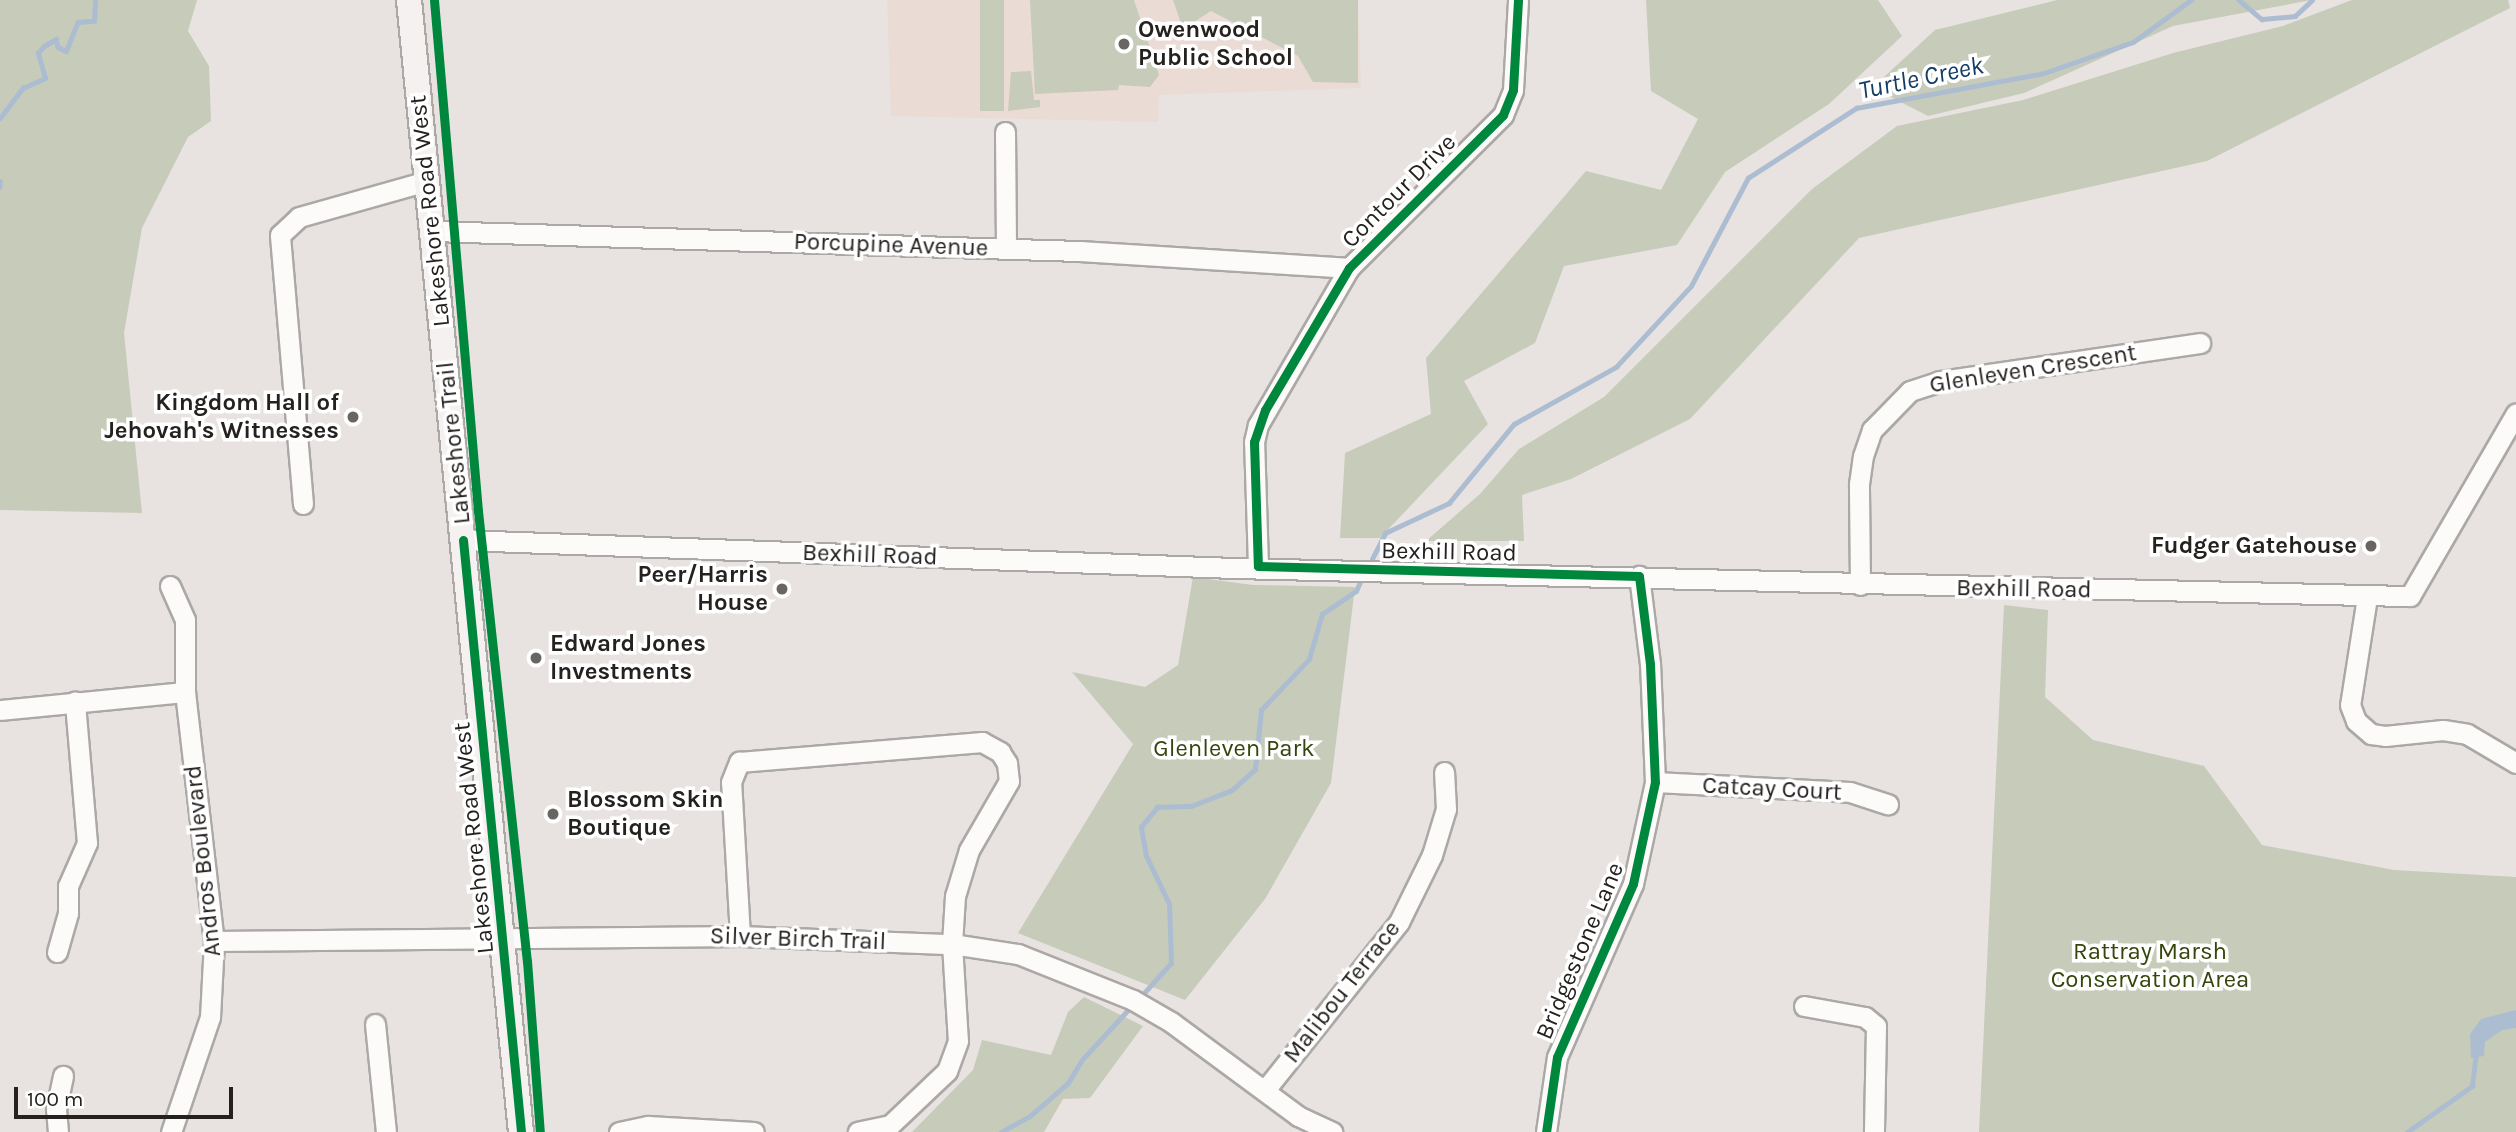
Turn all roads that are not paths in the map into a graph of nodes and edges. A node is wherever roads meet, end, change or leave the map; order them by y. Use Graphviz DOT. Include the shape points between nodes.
graph roads {
  1 [pos="409,0"];
  2 [pos="1518,0"];
  3 [pos="1005,132"];
  4 [pos="427,181"];
  5 [pos="432,231"];
  6 [pos="1006,248"];
  7 [pos="1349,268"];
  8 [pos="2200,343"];
  9 [pos="2516,413"];
  10 [pos="303,504"];
  11 [pos="463,540"];
  12 [pos="1258,566"];
  13 [pos="1639,576"];
  14 [pos="1860,585"];
  15 [pos="170,586"];
  16 [pos="2367,597"];
  17 [pos="185,692"];
  18 [pos="75,702"];
  19 [pos="0,710"];
  20 [pos="2516,763"];
  21 [pos="1444,772"];
  22 [pos="1655,782"];
  23 [pos="1888,804"];
  24 [pos="740,936"];
  25 [pos="504,937"];
  26 [pos="214,941"];
  27 [pos="952,944"];
  28 [pos="57,952"];
  29 [pos="1804,1006"];
  30 [pos="375,1024"];
  31 [pos="64,1076"];
  32 [pos="1265,1090"];
  33 [pos="58,1132"];
  34 [pos="172,1132"];
  35 [pos="386,1132"];
  36 [pos="521,1132"];
  37 [pos="619,1132"];
  38 [pos="754,1132"];
  39 [pos="858,1132"];
  40 [pos="1333,1132"];
  41 [pos="1546,1132"];
  42 [pos="1874,1132"];
  1 -- 4 [label="main road, Lakeshore Road West"];
  2 -- 7 [label="street, Contour Drive" via="1513,90 1503,115"];
  3 -- 6 [label="street"];
  4 -- 5 [label="main road, Lakeshore Road West"];
  4 -- 10 [label="street" via="299,217 280,235"];
  5 -- 6 [label="street, Porcupine Avenue"];
  5 -- 11 [label="main road, Lakeshore Road West"];
  6 -- 7 [label="street, Porcupine Avenue"];
  7 -- 12 [label="street, Contour Drive" via="1258,425 1254,442"];
  8 -- 14 [label="street, Glenleven Crescent" via="1940,381 1910,391 1872,430 1863,456"];
  9 -- 16 [label="street, Bexhill Road" via="2410,596"];
  11 -- 12 [label="street, Bexhill Road"];
  11 -- 25 [label="main road, Lakeshore Road West"];
  12 -- 13 [label="street, Bexhill Road"];
  13 -- 14 [label="street, Bexhill Road"];
  13 -- 22 [label="street, Bridgestone Lane" via="1650,664"];
  14 -- 16 [label="street, Bexhill Road"];
  15 -- 17 [label="street, Andros Boulevard" via="184,620"];
  16 -- 20 [label="street" via="2350,705 2356,721 2371,734 2385,736 2443,730 2468,734"];
  17 -- 18 [label="street"];
  17 -- 26 [label="street, Andros Boulevard"];
  18 -- 19 [label="street"];
  18 -- 28 [label="street" via="87,844 68,886 68,913"];
  21 -- 32 [label="street, Malibou Terrace" via="1446,809 1432,856 1399,922"];
  22 -- 23 [label="street, Catcay Court" via="1850,792"];
  22 -- 41 [label="street, Bridgestone Lane" via="1633,884 1557,1056"];
  24 -- 25 [label="street, Silver Birch Trail"];
  24 -- 27 [label="street, Silver Birch Trail"];
  24 -- 27 [label="street" via="731,782 739,762 982,742 1000,752 1009,780 969,850 955,896"];
  25 -- 26 [label="street, Silver Birch Trail"];
  25 -- 36 [label="main road, Lakeshore Road West"];
  26 -- 34 [label="street, Andros Boulevard" via="210,1017"];
  27 -- 32 [label="street, Silver Birch Trail" via="1018,954 1111,990 1171,1022"];
  27 -- 39 [label="street" via="958,1041 947,1071 890,1125"];
  29 -- 42 [label="street" via="1866,1017 1876,1026"];
  30 -- 35 [label="street"];
  31 -- 33 [label="street" via="56,1109"];
  32 -- 40 [label="street, Silver Birch Trail" via="1298,1116"];
  37 -- 38 [label="street" via="648,1126"];
}
